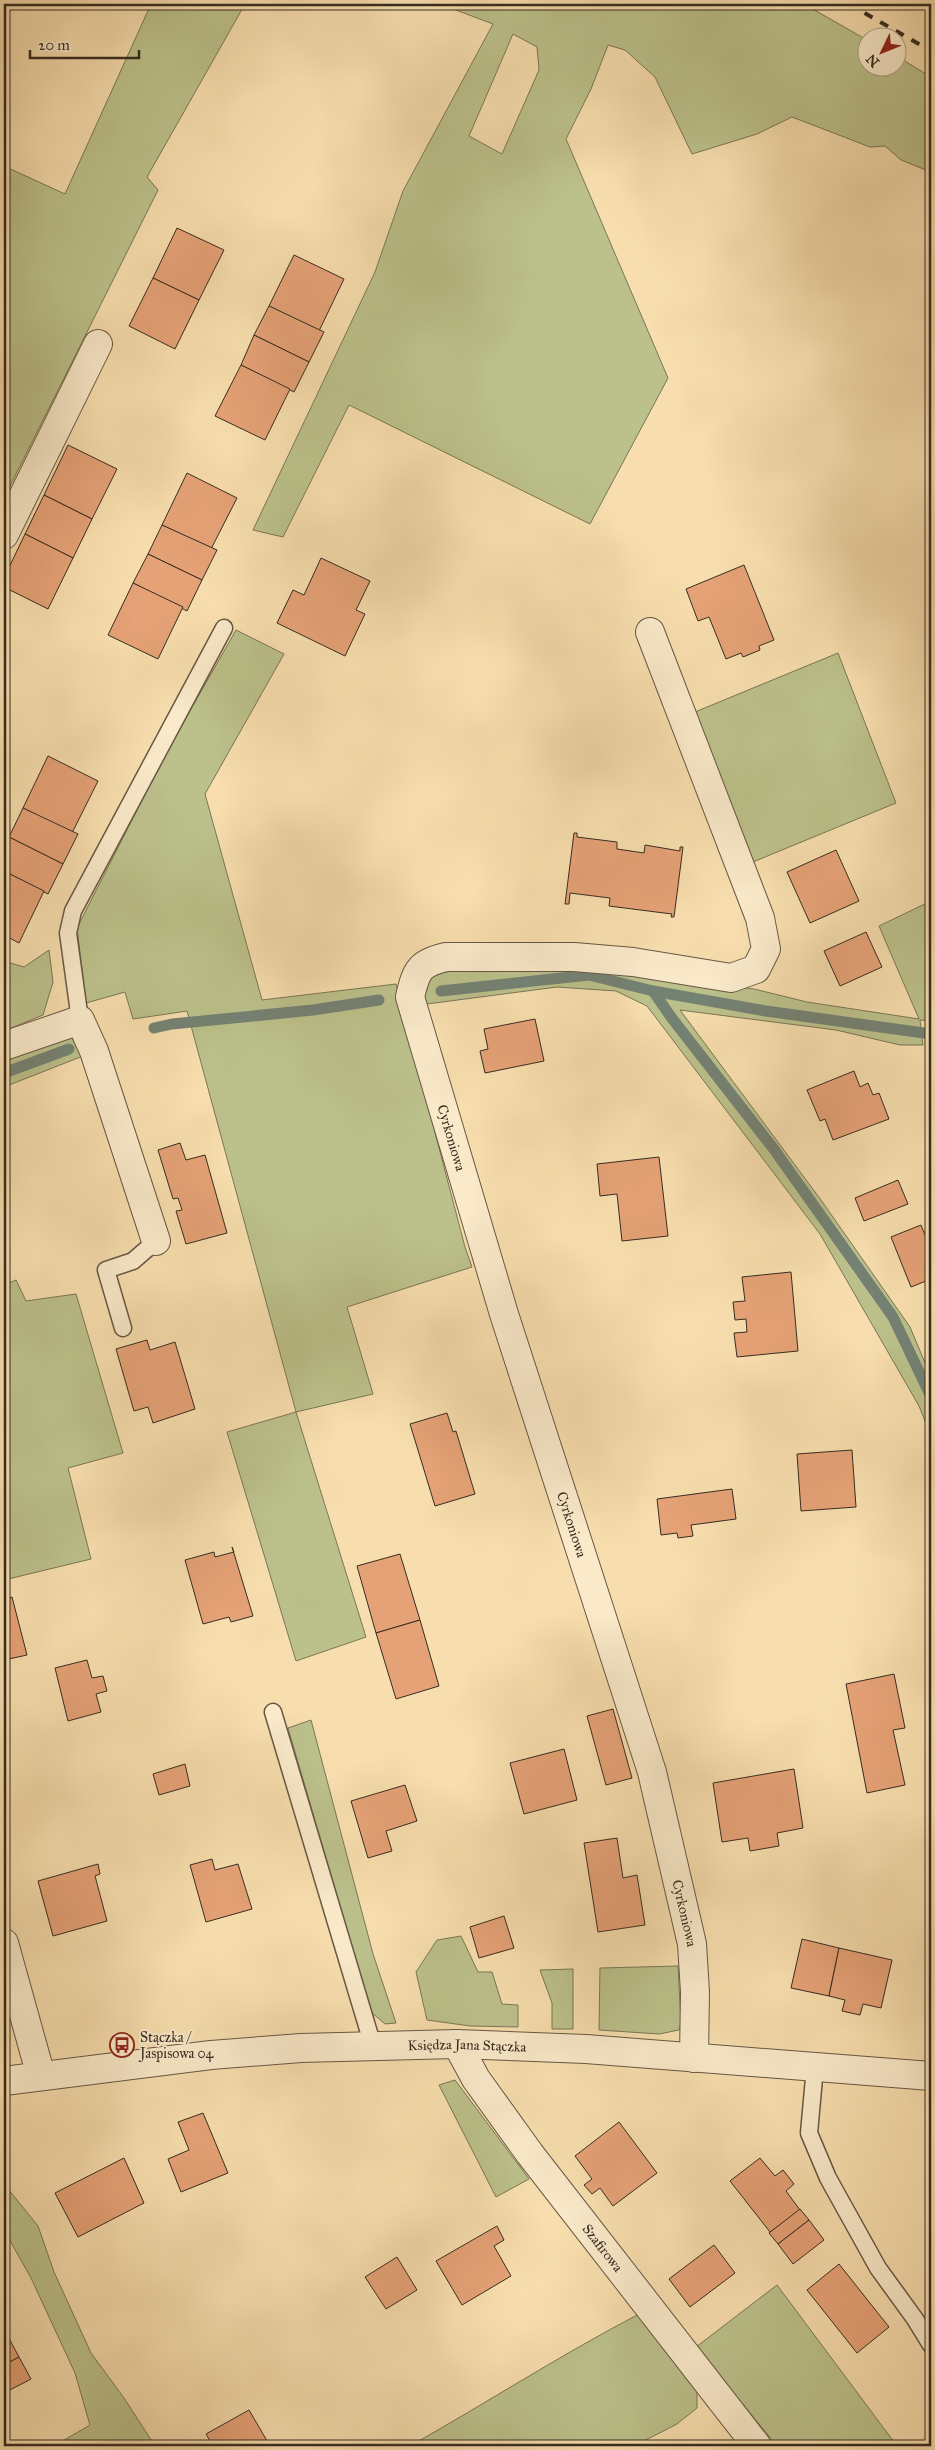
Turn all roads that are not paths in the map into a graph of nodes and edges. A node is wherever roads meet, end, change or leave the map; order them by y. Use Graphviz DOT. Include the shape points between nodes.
graph roads {
  1 [pos="98,344"];
  2 [pos="4,535"];
  3 [pos="224,628"];
  4 [pos="650,632"];
  5 [pos="80,1020"];
  6 [pos="4,1046"];
  7 [pos="156,1240"];
  8 [pos="123,1328"];
  9 [pos="273,1712"];
  10 [pos="4,1942"];
  11 [pos="457,2044"];
  12 [pos="373,2046"];
  13 [pos="694,2058"];
  14 [pos="814,2067"];
  15 [pos="41,2076"];
  16 [pos="931,2076"];
  17 [pos="4,2081"];
  18 [pos="931,2346"];
  19 [pos="758,2446"];
  1 -- 2 [label="street"];
  3 -- 5 [label="lane" via="73,912 68,933"];
  4 -- 13 [label="street, Cyrkoniowa" via="760,918 766,949 756,969 731,978 633,962 446,957 429,961 415,976 410,997 504,1314 652,1772 692,1944"];
  5 -- 6 [label="street"];
  5 -- 7 [label="street" via="94,1051"];
  7 -- 8 [label="lane" via="133,1261 106,1270"];
  9 -- 12 [label="lane"];
  10 -- 15 [label="street"];
  11 -- 12 [label="street, Księdza Jana Stączka"];
  11 -- 13 [label="street, Księdza Jana Stączka" via="586,2049"];
  11 -- 19 [label="street, Szafirowa" via="476,2080 530,2154"];
  12 -- 15 [label="street, Księdza Jana Stączka" via="211,2055"];
  13 -- 14 [label="street, Księdza Jana Stączka"];
  14 -- 16 [label="street, Księdza Jana Stączka"];
  14 -- 18 [label="lane" via="809,2133 816,2151 878,2268 916,2318"];
  15 -- 17 [label="street, Księdza Jana Stączka"];
}
